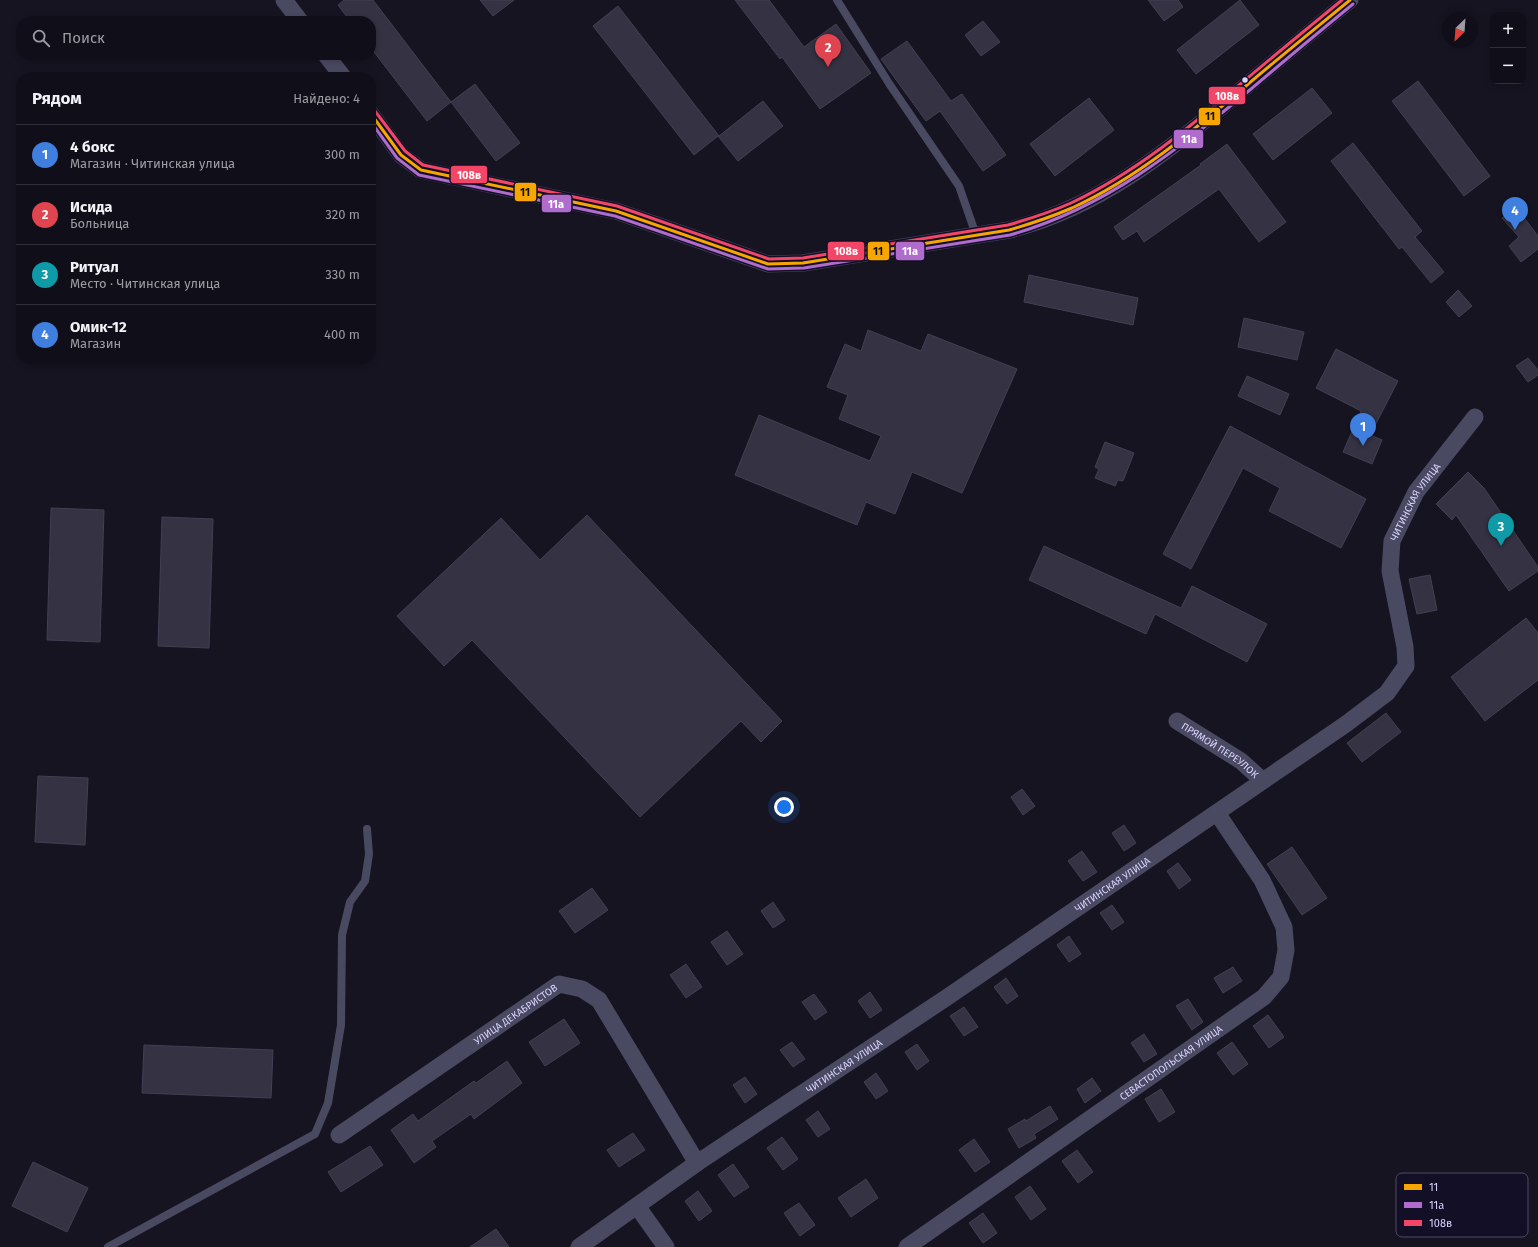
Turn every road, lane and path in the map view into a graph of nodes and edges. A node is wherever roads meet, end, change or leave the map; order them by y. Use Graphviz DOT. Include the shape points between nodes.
graph roads {
  1 [pos="284,0"];
  2 [pos="837,0"];
  3 [pos="1350,0"];
  4 [pos="296,16"];
  5 [pos="330,60"];
  6 [pos="339,72"];
  7 [pos="376,121"];
  8 [pos="976,234"];
  9 [pos="1475,417"];
  10 [pos="1177,721"];
  11 [pos="1262,780"];
  12 [pos="1217,813"];
  13 [pos="367,829"];
  14 [pos="339,1135"];
  15 [pos="697,1163"];
  16 [pos="637,1206"];
  17 [pos="108,1247"];
  18 [pos="579,1247"];
  19 [pos="666,1247"];
  20 [pos="907,1247"];
  1 -- 4 [label="street"];
  2 -- 8 [label="lane" via="890,85 959,186"];
  3 -- 8 [label="street" via="1168,150 1119,184 1038,223"];
  5 -- 6 [label="street"];
  7 -- 8 [label="street" via="401,155 421,170 616,211 768,264 803,263"];
  9 -- 11 [label="street, ЧИТИНСКАЯ УЛИЦА" via="1416,492 1392,540 1390,571 1405,646 1406,666 1387,693 1346,724"];
  10 -- 11 [label="street, ПРЯМОЙ ПЕРЕУЛОК" via="1241,761"];
  11 -- 12 [label="street, ЧИТИНСКАЯ УЛИЦА"];
  12 -- 15 [label="street, ЧИТИНСКАЯ УЛИЦА" via="946,998"];
  12 -- 20 [label="street, СЕВАСТОПОЛЬСКАЯ УЛИЦА" via="1262,880 1284,927 1286,950 1281,977 1264,997"];
  13 -- 17 [label="lane" via="369,854 365,882 350,902 342,935 341,1025 328,1102 315,1134"];
  14 -- 15 [label="street, УЛИЦА ДЕКАБРИСТОВ" via="559,984 582,989 599,1000"];
  15 -- 16 [label="street, ЧИТИНСКАЯ УЛИЦА"];
  16 -- 18 [label="street, ЧИТИНСКАЯ УЛИЦА"];
  16 -- 19 [label="street"];
}
